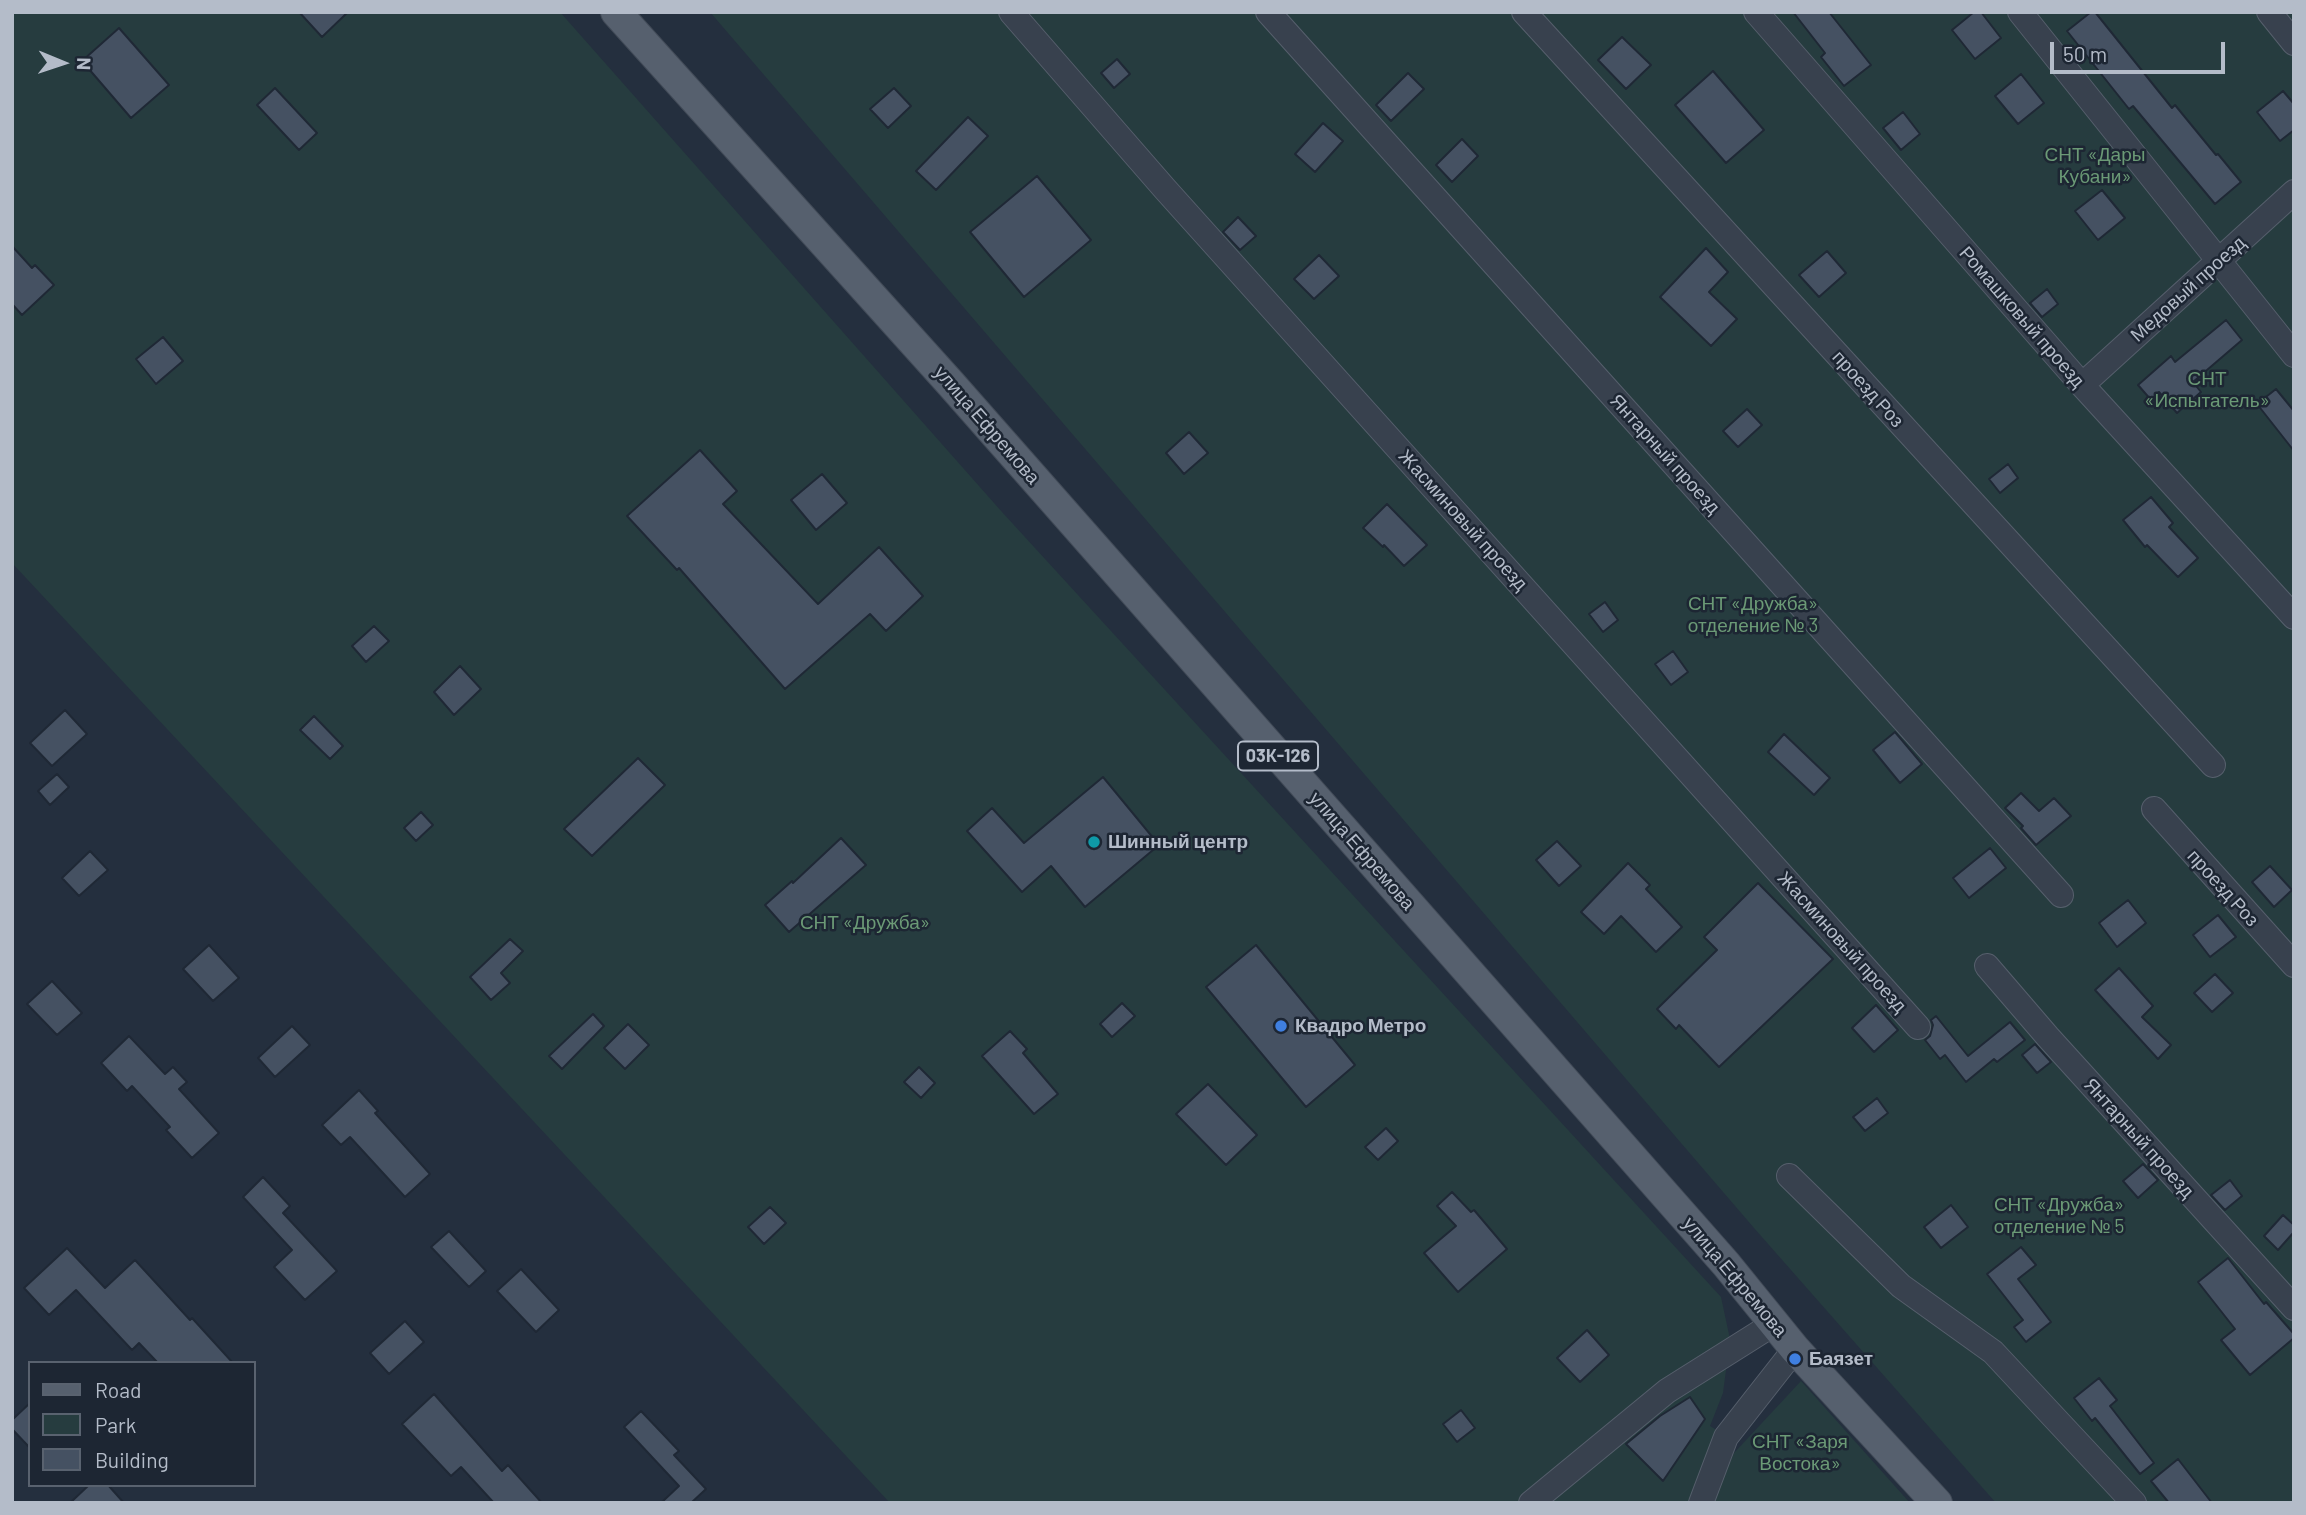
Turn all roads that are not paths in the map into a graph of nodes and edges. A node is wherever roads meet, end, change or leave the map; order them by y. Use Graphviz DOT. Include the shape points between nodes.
graph roads {
  1 [pos="616,12"];
  2 [pos="1011,12"];
  3 [pos="1268,12"];
  4 [pos="1524,12"];
  5 [pos="1756,12"];
  6 [pos="2020,12"];
  7 [pos="2269,12"];
  8 [pos="2294,43"];
  9 [pos="2294,192"];
  10 [pos="2219,263"];
  11 [pos="2294,355"];
  12 [pos="2082,385"];
  13 [pos="2294,617"];
  14 [pos="2213,765"];
  15 [pos="2154,809"];
  16 [pos="2062,895"];
  17 [pos="1987,965"];
  18 [pos="2294,965"];
  19 [pos="1918,1027"];
  20 [pos="1789,1177"];
  21 [pos="2294,1308"];
  22 [pos="1774,1323"];
  23 [pos="1795,1349"];
  24 [pos="1531,1503"];
  25 [pos="1701,1503"];
  26 [pos="1937,1503"];
  27 [pos="2134,1503"];
  1 -- 22 [label="main road, улица Ефремова / 03К-126" via="960,394"];
  2 -- 19 [label="street, Жасминовый проезд"];
  3 -- 16 [label="street, Янтарный проезд"];
  4 -- 14 [label="street, проезд Роз"];
  5 -- 12 [label="street, Ромашковый проезд"];
  6 -- 10 [label="street"];
  7 -- 8 [label="street"];
  9 -- 10 [label="street, Медовый проезд"];
  10 -- 11 [label="street"];
  10 -- 12 [label="street, Медовый проезд"];
  12 -- 13 [label="street, Ромашковый проезд"];
  15 -- 18 [label="street, проезд Роз"];
  17 -- 21 [label="street, Янтарный проезд"];
  20 -- 27 [label="street" via="1901,1286 1993,1352"];
  22 -- 23 [label="main road, улица Ефремова / 03К-126"];
  22 -- 24 [label="street" via="1667,1391"];
  23 -- 25 [label="street" via="1726,1437"];
  23 -- 26 [label="main road, улица Ефремова / 03К-126"];
}
